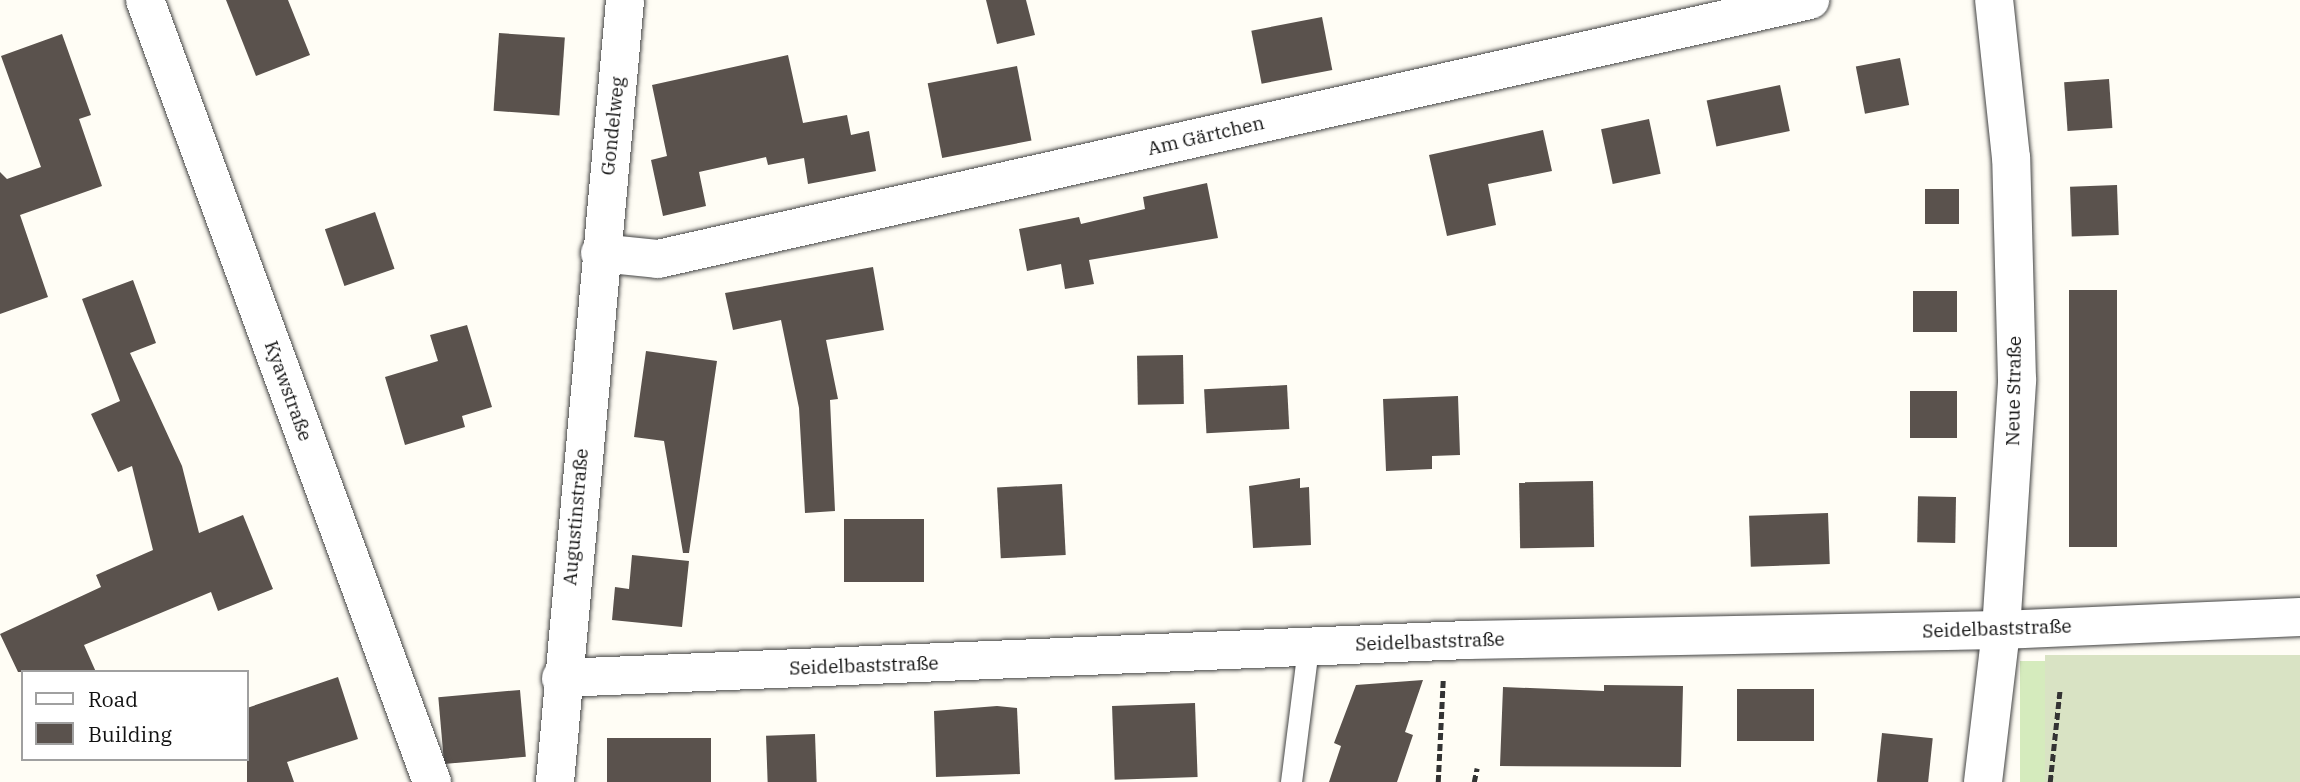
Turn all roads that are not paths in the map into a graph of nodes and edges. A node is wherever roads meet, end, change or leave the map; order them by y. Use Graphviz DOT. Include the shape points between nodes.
graph roads {
  1 [pos="145,0"];
  2 [pos="625,0"];
  3 [pos="1810,0"];
  4 [pos="1994,0"];
  5 [pos="600,253"];
  6 [pos="2300,617"];
  7 [pos="2001,630"];
  8 [pos="1308,647"];
  9 [pos="561,678"];
  10 [pos="432,782"];
  11 [pos="555,782"];
  12 [pos="1291,782"];
  13 [pos="1983,782"];
  1 -- 10 [label="street, Kyawstraße"];
  2 -- 5 [label="street, Gondelweg"];
  3 -- 5 [label="street, Am Gärtchen" via="659,258"];
  4 -- 7 [label="street, Neue Straße" via="2011,158 2017,380"];
  5 -- 9 [label="street, Augustinstraße"];
  6 -- 7 [label="street, Seidelbaststraße"];
  7 -- 8 [label="street, Seidelbaststraße"];
  7 -- 13 [label="street, Neue Straße"];
  8 -- 9 [label="street, Seidelbaststraße"];
  8 -- 12 [label="lane"];
  9 -- 11 [label="street, Augustinstraße"];
}
